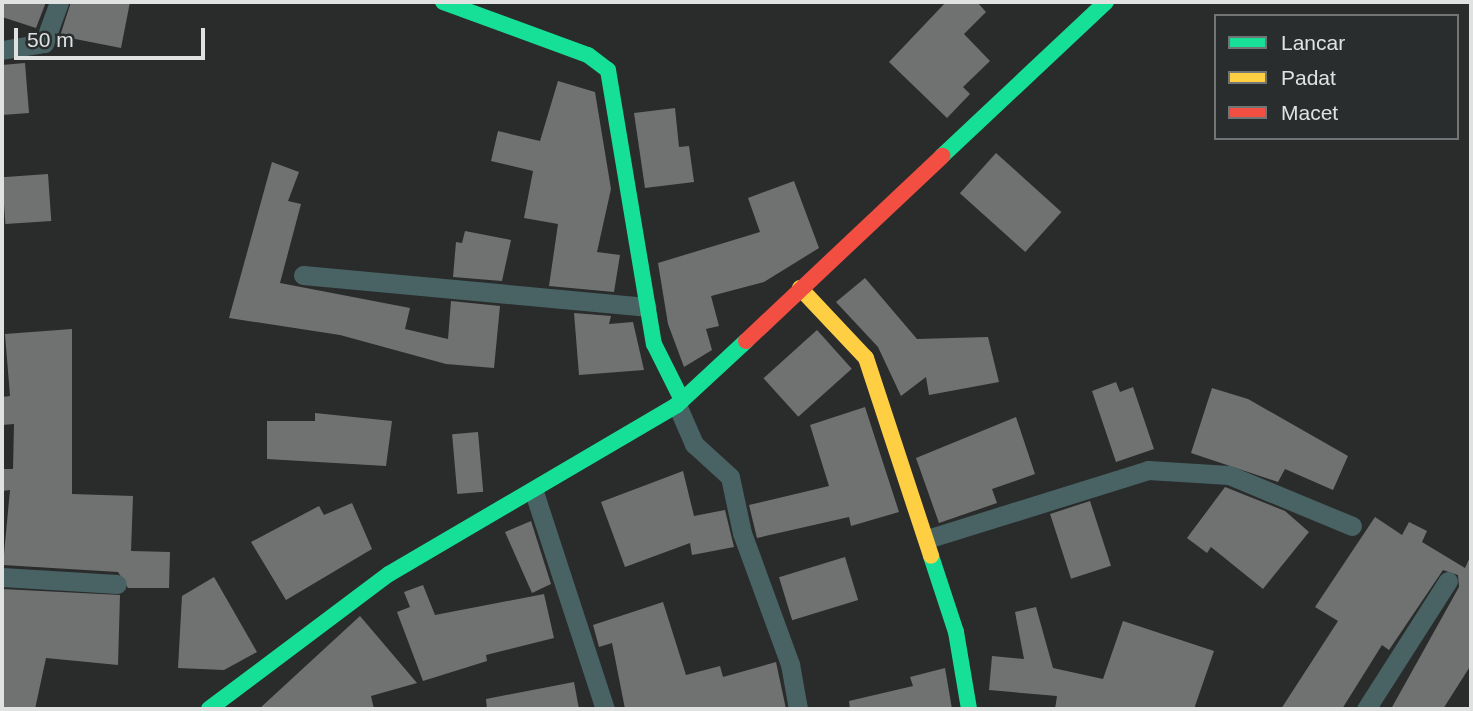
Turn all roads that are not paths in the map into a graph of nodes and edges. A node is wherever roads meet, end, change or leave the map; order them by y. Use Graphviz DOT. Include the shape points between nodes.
graph roads {
  1 [pos="59,2"];
  2 [pos="443,2"];
  3 [pos="1107,2"];
  4 [pos="2,50"];
  5 [pos="303,275"];
  6 [pos="800,288"];
  7 [pos="647,307"];
  8 [pos="679,402"];
  9 [pos="534,492"];
  10 [pos="1352,526"];
  11 [pos="927,539"];
  12 [pos="2,577"];
  13 [pos="1448,581"];
  14 [pos="117,584"];
  15 [pos="209,709"];
  16 [pos="605,709"];
  17 [pos="798,709"];
  18 [pos="969,709"];
  19 [pos="1366,709"];
  1 -- 4 [label="street" via="44,43"];
  2 -- 7 [label="street" via="588,55 608,70"];
  3 -- 6 [label="street"];
  5 -- 7 [label="street"];
  6 -- 8 [label="street"];
  6 -- 11 [label="street" via="866,359"];
  7 -- 8 [label="street" via="654,344"];
  8 -- 9 [label="street"];
  8 -- 17 [label="street" via="694,444 730,477 742,533 786,652"];
  9 -- 15 [label="street" via="389,574"];
  9 -- 16 [label="street"];
  10 -- 11 [label="street" via="1229,475 1148,470"];
  11 -- 18 [label="street" via="956,632"];
  12 -- 14 [label="street"];
  13 -- 19 [label="street"];
}
